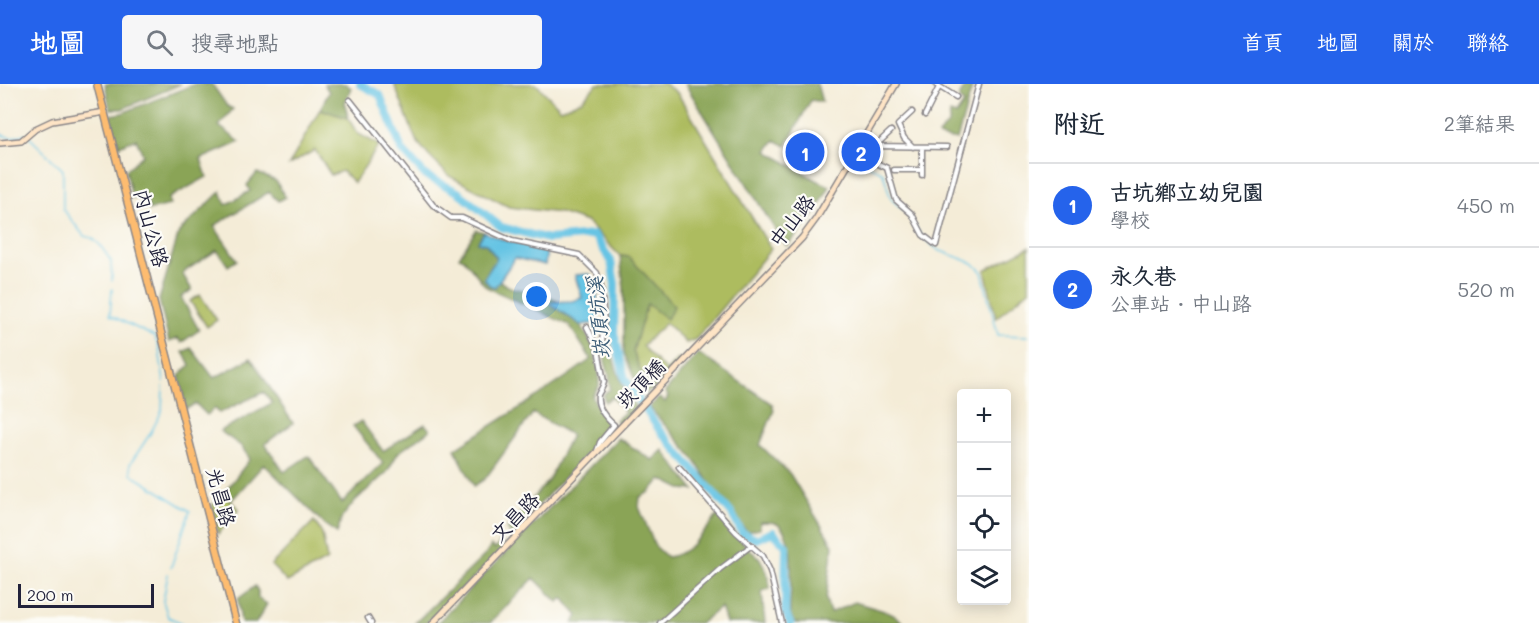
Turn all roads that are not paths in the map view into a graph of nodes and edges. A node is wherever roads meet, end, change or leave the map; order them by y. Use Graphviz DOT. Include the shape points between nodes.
graph roads {
  1 [pos="97,84"];
  2 [pos="896,84"];
  3 [pos="979,84"];
  4 [pos="937,85"];
  5 [pos="956,97"];
  6 [pos="350,100"];
  7 [pos="105,112"];
  8 [pos="912,112"];
  9 [pos="925,115"];
  10 [pos="891,131"];
  11 [pos="863,139"];
  12 [pos="0,143"];
  13 [pos="875,146"];
  14 [pos="947,147"];
  15 [pos="913,148"];
  16 [pos="922,148"];
  17 [pos="857,151"];
  18 [pos="894,170"];
  19 [pos="587,327"];
  20 [pos="598,349"];
  21 [pos="687,359"];
  22 [pos="174,379"];
  23 [pos="618,430"];
  24 [pos="597,451"];
  25 [pos="679,467"];
  26 [pos="752,545"];
  27 [pos="236,623"];
  28 [pos="433,623"];
  29 [pos="660,623"];
  30 [pos="782,623"];
  1 -- 7 [label="main road, 內山公路"];
  2 -- 11 [label="main road, 中山路"];
  3 -- 17 [label="street" via="936,244 923,235 912,214 896,200 887,168"];
  4 -- 5 [label="street"];
  4 -- 9 [label="street"];
  6 -- 20 [label="street" via="433,205 451,218 462,218 512,241 579,255 597,273 604,322"];
  7 -- 12 [label="main road" via="52,121 21,141"];
  7 -- 22 [label="main road, 內山公路"];
  8 -- 15 [label="street" via="898,125"];
  10 -- 13 [label="street"];
  11 -- 13 [label="street"];
  11 -- 17 [label="main road, 中山路"];
  13 -- 15 [label="street"];
  14 -- 16 [label="street"];
  15 -- 16 [label="street"];
  16 -- 18 [label="street" via="922,172"];
  17 -- 21 [label="main road, 中山路" via="802,238"];
  19 -- 20 [label="street"];
  20 -- 24 [label="street" via="604,387 598,402 604,416 614,425"];
  21 -- 23 [label="main road, 崁頂橋"];
  22 -- 27 [label="main road, 光昌路"];
  23 -- 24 [label="main road, 文昌路"];
  24 -- 28 [label="main road, 文昌路"];
  25 -- 26 [label="street"];
  26 -- 29 [label="street"];
  26 -- 30 [label="street" via="770,571"];
}
